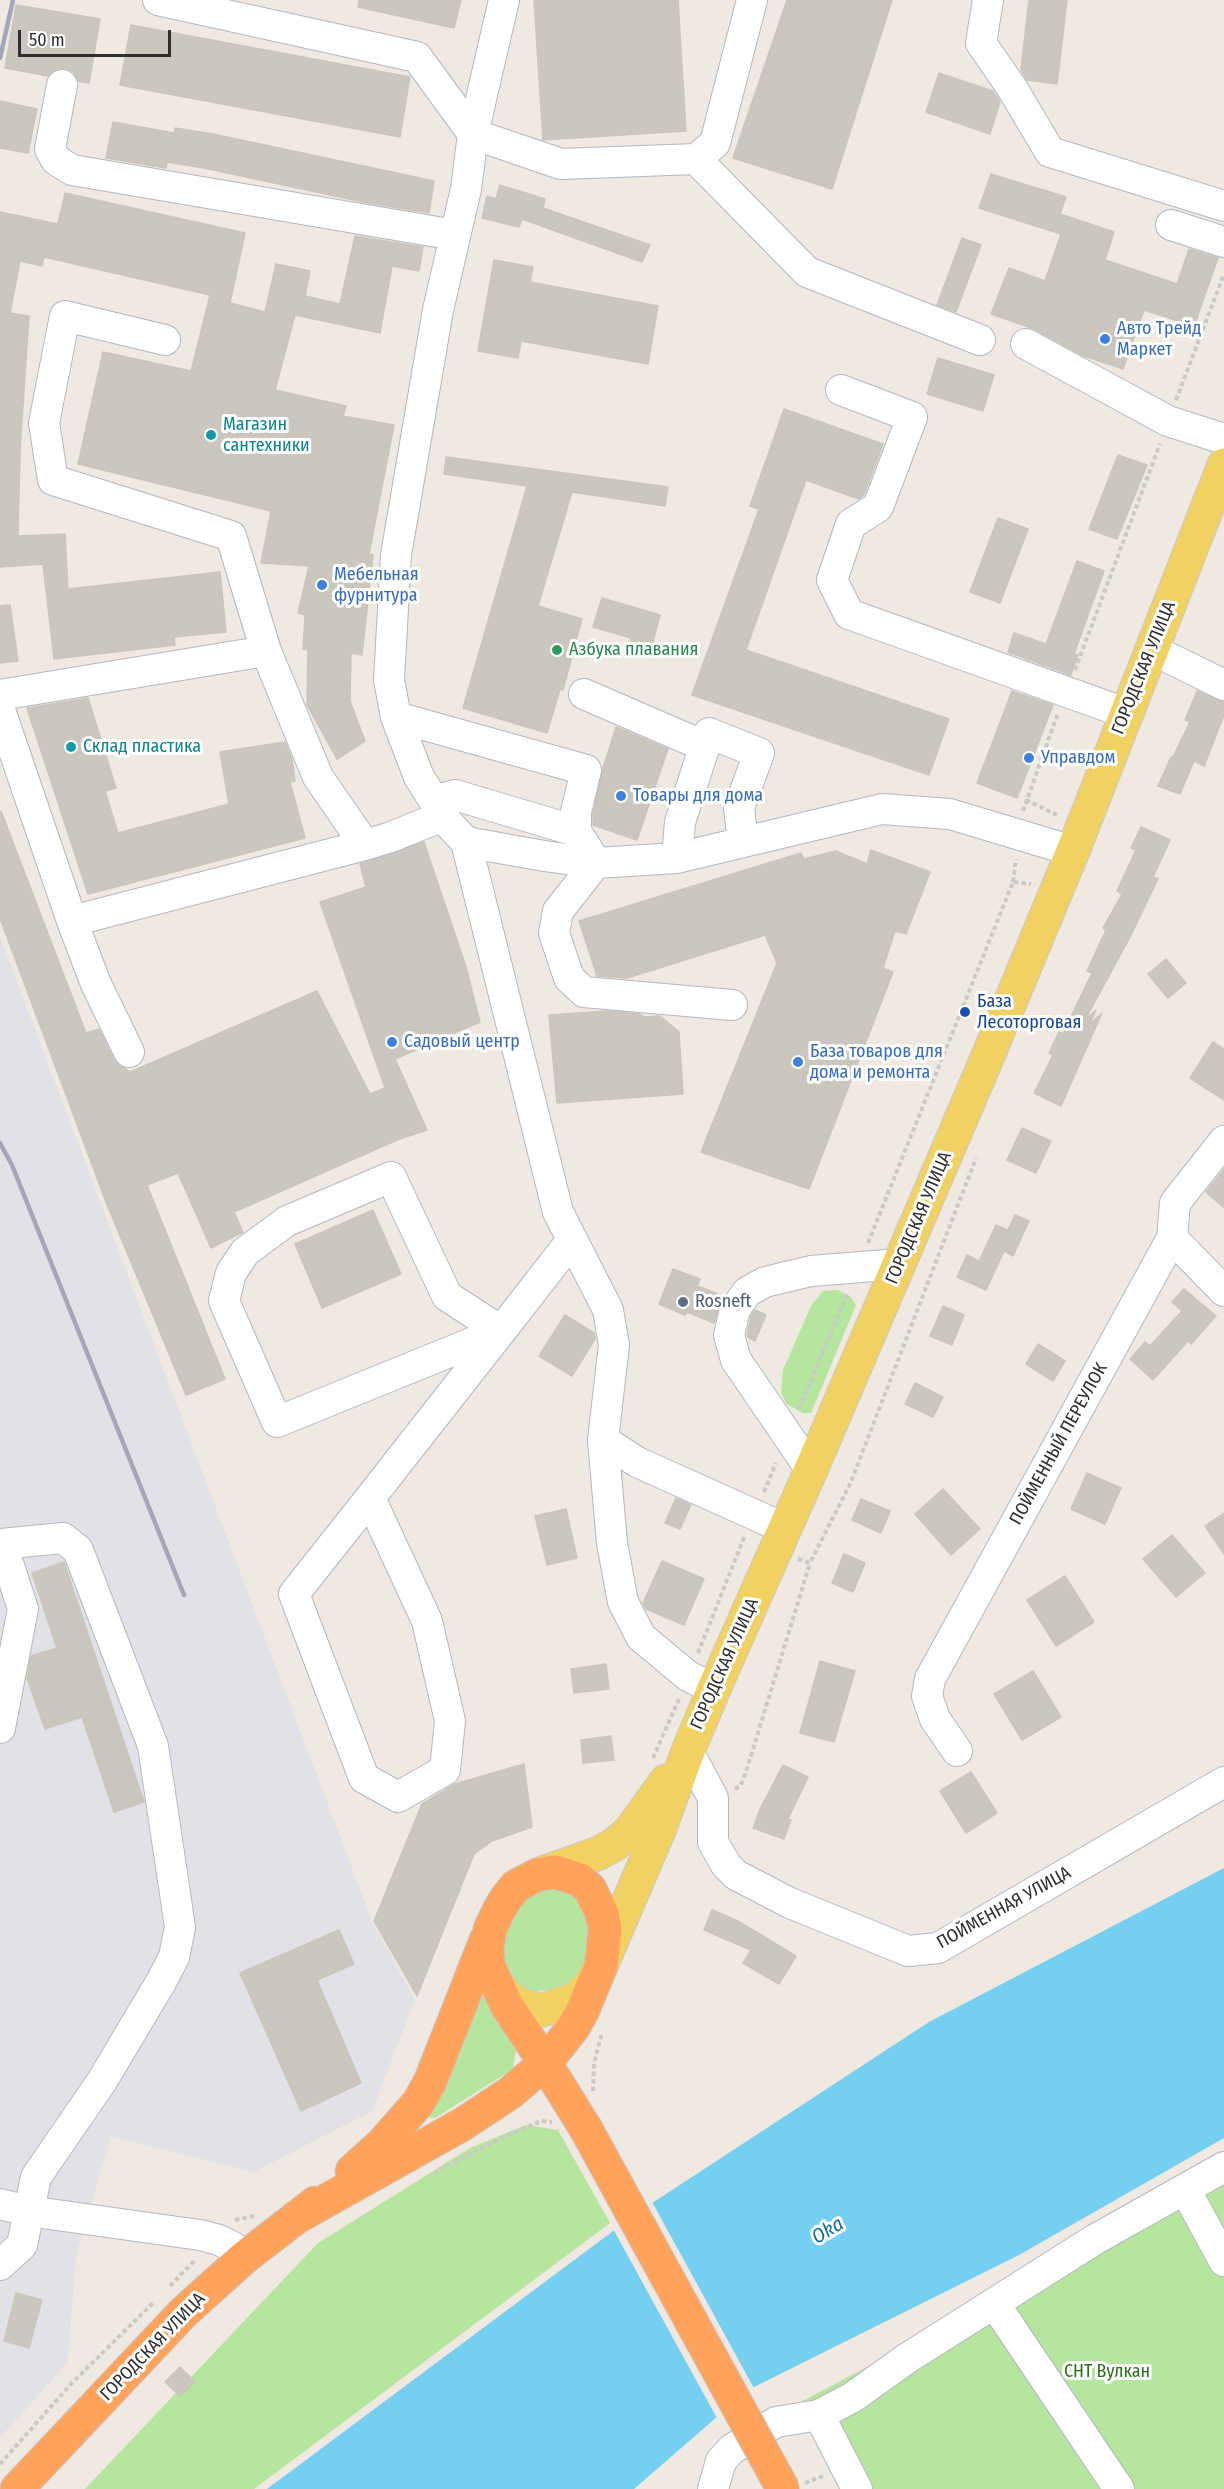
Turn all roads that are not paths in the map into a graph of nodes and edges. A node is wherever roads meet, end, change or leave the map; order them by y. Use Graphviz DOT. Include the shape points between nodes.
graph roads {
  1 [pos="158,0"];
  2 [pos="504,0"];
  3 [pos="752,0"];
  4 [pos="988,0"];
  5 [pos="63,85"];
  6 [pos="473,134"];
  7 [pos="696,159"];
  8 [pos="1224,206"];
  9 [pos="1171,225"];
  10 [pos="456,236"];
  11 [pos="1224,242"];
  12 [pos="165,340"];
  13 [pos="980,340"];
  14 [pos="1026,344"];
  15 [pos="841,390"];
  16 [pos="1224,439"];
  17 [pos="1224,465"];
  18 [pos="1151,649"];
  19 [pos="266,651"];
  20 [pos="1224,685"];
  21 [pos="584,694"];
  22 [pos="0,695"];
  23 [pos="0,710"];
  24 [pos="1126,713"];
  25 [pos="396,717"];
  26 [pos="704,746"];
  27 [pos="438,808"];
  28 [pos="576,831"];
  29 [pos="466,842"];
  30 [pos="743,842"];
  31 [pos="364,845"];
  32 [pos="1072,851"];
  33 [pos="677,858"];
  34 [pos="596,863"];
  35 [pos="72,921"];
  36 [pos="732,1005"];
  37 [pos="129,1052"];
  38 [pos="1224,1141"];
  39 [pos="1172,1238"];
  40 [pos="572,1240"];
  41 [pos="899,1264"];
  42 [pos="1224,1291"];
  43 [pos="501,1331"];
  44 [pos="603,1440"];
  45 [pos="811,1470"];
  46 [pos="370,1498"];
  47 [pos="784,1528"];
  48 [pos="1,1544"];
  49 [pos="701,1683"];
  50 [pos="0,1728"];
  51 [pos="688,1750"];
  52 [pos="957,1751"];
  53 [pos="1224,1782"];
  54 [pos="537,1875"];
  55 [pos="490,1929"];
  56 [pos="601,1966"];
  57 [pos="496,1984"];
  58 [pos="583,2010"];
  59 [pos="545,2063"];
  60 [pos="573,2123"];
  61 [pos="463,2124"];
  62 [pos="1224,2167"];
  63 [pos="1185,2188"];
  64 [pos="14,2207"];
  65 [pos="299,2216"];
  66 [pos="244,2258"];
  67 [pos="1224,2261"];
  68 [pos="0,2265"];
  69 [pos="994,2303"];
  70 [pos="819,2415"];
  71 [pos="16,2489"];
  72 [pos="713,2489"];
  73 [pos="783,2489"];
  74 [pos="857,2489"];
  75 [pos="1119,2489"];
  1 -- 6 [label="street" via="417,57"];
  2 -- 6 [label="street"];
  3 -- 7 [label="street" via="716,143"];
  4 -- 8 [label="street" via="981,43 1050,152"];
  5 -- 10 [label="street" via="50,149 56,160 72,170"];
  6 -- 7 [label="street" via="561,164"];
  6 -- 10 [label="street"];
  7 -- 13 [label="street" via="807,272"];
  9 -- 11 [label="street"];
  10 -- 25 [label="street" via="438,310 396,555 389,680"];
  12 -- 19 [label="street" via="65,316 44,423 53,480 231,536"];
  14 -- 16 [label="street" via="1168,421"];
  15 -- 24 [label="street" via="912,417 878,507 851,524 832,580 849,614"];
  17 -- 18 [label="main road, ГОРОДСКАЯ УЛИЦА"];
  18 -- 20 [label="street"];
  18 -- 24 [label="main road, ГОРОДСКАЯ УЛИЦА"];
  19 -- 22 [label="street"];
  19 -- 31 [label="street" via="318,777"];
  21 -- 26 [label="street"];
  23 -- 35 [label="street"];
  24 -- 32 [label="main road, ГОРОДСКАЯ УЛИЦА"];
  25 -- 27 [label="street" via="418,777"];
  25 -- 28 [label="street" via="586,770 576,812"];
  26 -- 30 [label="street" via="709,733 759,753 739,808"];
  26 -- 33 [label="street" via="680,822"];
  27 -- 28 [label="street" via="455,795"];
  27 -- 29 [label="street"];
  27 -- 31 [label="street" via="391,837"];
  28 -- 34 [label="street"];
  29 -- 34 [label="street"];
  29 -- 40 [label="street" via="558,1212"];
  30 -- 32 [label="street" via="882,810 950,814"];
  30 -- 33 [label="street"];
  31 -- 35 [label="street"];
  32 -- 41 [label="main road, ГОРОДСКАЯ УЛИЦА"];
  33 -- 34 [label="street"];
  34 -- 36 [label="street" via="558,911 554,933 569,978 584,992"];
  35 -- 37 [label="street" via="96,984"];
  38 -- 39 [label="street, ПОЙМЕННЫЙ ПЕРЕУЛОК" via="1175,1203"];
  39 -- 42 [label="street"];
  39 -- 52 [label="street, ПОЙМЕННЫЙ ПЕРЕУЛОК" via="930,1679 927,1696 935,1719"];
  40 -- 43 [label="street"];
  40 -- 44 [label="street" via="608,1310 614,1345"];
  41 -- 45 [label="main road, ГОРОДСКАЯ УЛИЦА"];
  41 -- 45 [label="street" via="811,1271 765,1282 747,1292 735,1309 729,1335 736,1360"];
  43 -- 43 [label="street" via="447,1296 391,1177 287,1221 245,1252 231,1273 224,1301 277,1422"];
  43 -- 46 [label="street"];
  44 -- 47 [label="street" via="637,1462"];
  44 -- 49 [label="street" via="612,1543 623,1602 641,1637"];
  45 -- 47 [label="main road, ГОРОДСКАЯ УЛИЦА"];
  46 -- 46 [label="street" via="294,1594 364,1778 398,1797 445,1770 450,1721 427,1621"];
  47 -- 49 [label="main road, ГОРОДСКАЯ УЛИЦА"];
  48 -- 50 [label="street" via="23,1609"];
  48 -- 64 [label="street" via="63,1538 78,1550 153,1746 180,1927 174,1957 161,1982 102,2081"];
  49 -- 51 [label="main road, ГОРОДСКАЯ УЛИЦА"];
  51 -- 53 [label="street, ПОЙМЕННАЯ УЛИЦА" via="712,1798 713,1842 736,1875 790,1903 908,1951 938,1948"];
  51 -- 54 [label="main road" via="630,1831 615,1844"];
  51 -- 56 [label="main road, ГОРОДСКАЯ УЛИЦА" via="660,1828"];
  54 -- 55 [label="highway" via="516,1886 507,1896"];
  54 -- 56 [label="highway" via="568,1875 590,1888 605,1929"];
  55 -- 57 [label="highway" via="487,1950"];
  55 -- 65 [label="highway" via="430,2082 418,2103 382,2144"];
  56 -- 57 [label="main road" via="576,1999 543,2010 510,1999"];
  56 -- 58 [label="highway"];
  57 -- 59 [label="highway"];
  58 -- 59 [label="highway"];
  58 -- 60 [label="highway" via="574,2059"];
  59 -- 60 [label="highway"];
  59 -- 61 [label="highway" via="510,2093"];
  60 -- 61 [label="highway" via="560,2101 546,2096 513,2101"];
  60 -- 73 [label="highway, bridge"];
  61 -- 65 [label="highway"];
  62 -- 63 [label="street"];
  63 -- 67 [label="street"];
  63 -- 69 [label="street"];
  64 -- 66 [label="street" via="200,2235 233,2247"];
  64 -- 68 [label="street" via="22,2245"];
  65 -- 66 [label="highway, ГОРОДСКАЯ УЛИЦА"];
  66 -- 71 [label="highway, ГОРОДСКАЯ УЛИЦА" via="184,2312"];
  69 -- 70 [label="street" via="853,2397"];
  69 -- 75 [label="street"];
  70 -- 72 [label="street" via="776,2422 732,2449 720,2461"];
  70 -- 74 [label="street"];
}
